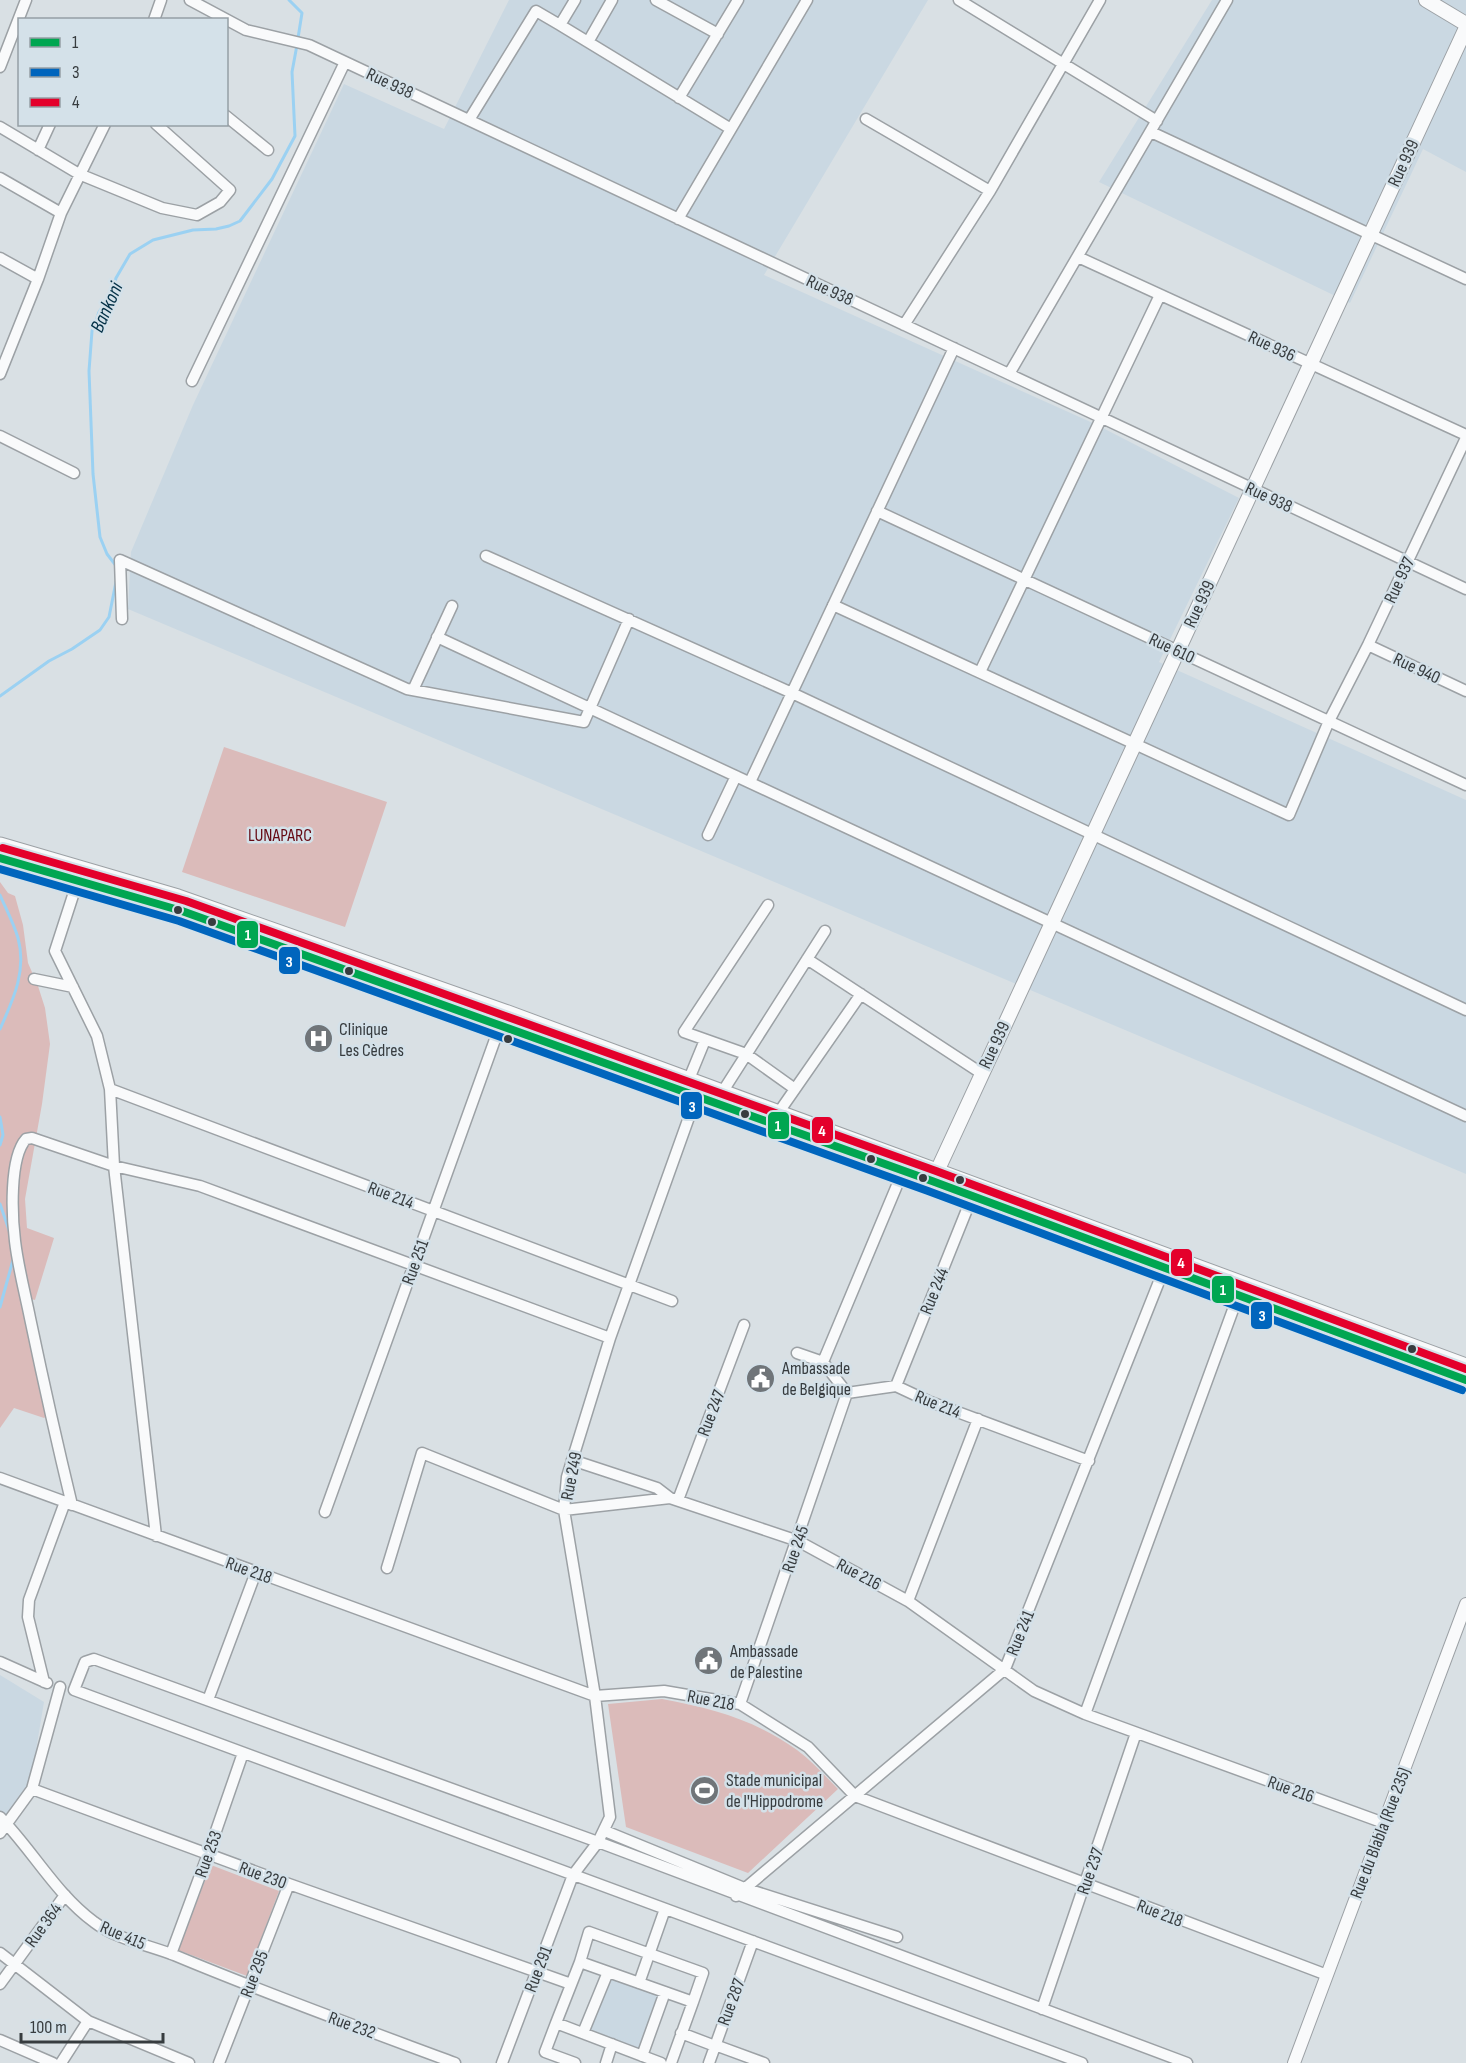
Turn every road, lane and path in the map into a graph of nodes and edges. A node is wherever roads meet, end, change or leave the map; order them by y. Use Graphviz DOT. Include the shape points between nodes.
graph roads {
  1 [pos="26,0"];
  2 [pos="161,0"];
  3 [pos="190,0"];
  4 [pos="575,0"];
  5 [pos="612,0"];
  6 [pos="656,0"];
  7 [pos="738,0"];
  8 [pos="807,0"];
  9 [pos="959,0"];
  10 [pos="1101,0"];
  11 [pos="1227,0"];
  12 [pos="1426,0"];
  13 [pos="23,18"];
  14 [pos="155,18"];
  15 [pos="224,18"];
  16 [pos="228,20"];
  17 [pos="560,25"];
  18 [pos="1466,26"];
  19 [pos="18,29"];
  20 [pos="718,34"];
  21 [pos="588,42"];
  22 [pos="345,62"];
  23 [pos="1063,63"];
  24 [pos="0,67"];
  25 [pos="679,98"];
  26 [pos="228,118"];
  27 [pos="866,119"];
  28 [pos="469,120"];
  29 [pos="1157,121"];
  30 [pos="49,126"];
  31 [pos="104,126"];
  32 [pos="158,126"];
  33 [pos="0,127"];
  34 [pos="731,129"];
  35 [pos="1151,132"];
  36 [pos="38,150"];
  37 [pos="268,150"];
  38 [pos="79,174"];
  39 [pos="0,178"];
  40 [pos="990,190"];
  41 [pos="61,213"];
  42 [pos="678,219"];
  43 [pos="1370,234"];
  44 [pos="1078,257"];
  45 [pos="0,258"];
  46 [pos="38,279"];
  47 [pos="1466,279"];
  48 [pos="1160,295"];
  49 [pos="904,325"];
  50 [pos="954,348"];
  51 [pos="1310,364"];
  52 [pos="0,374"];
  53 [pos="1009,374"];
  54 [pos="192,381"];
  55 [pos="1102,418"];
  56 [pos="0,436"];
  57 [pos="1466,437"];
  58 [pos="74,473"];
  59 [pos="1253,489"];
  60 [pos="877,511"];
  61 [pos="486,556"];
  62 [pos="1408,562"];
  63 [pos="1024,579"];
  64 [pos="1466,589"];
  65 [pos="833,605"];
  66 [pos="452,606"];
  67 [pos="122,619"];
  68 [pos="629,619"];
  69 [pos="437,637"];
  70 [pos="1368,645"];
  71 [pos="1178,651"];
  72 [pos="980,672"];
  73 [pos="413,690"];
  74 [pos="1466,691"];
  75 [pos="792,693"];
  76 [pos="590,708"];
  77 [pos="1329,721"];
  78 [pos="1135,743"];
  79 [pos="736,776"];
  80 [pos="750,782"];
  81 [pos="1466,785"];
  82 [pos="708,835"];
  83 [pos="1092,835"];
  84 [pos="6,853"];
  85 [pos="78,880"];
  86 [pos="768,905"];
  87 [pos="1052,923"];
  88 [pos="825,931"];
  89 [pos="807,959"];
  90 [pos="34,979"];
  91 [pos="73,987"];
  92 [pos="861,994"];
  93 [pos="1466,1010"];
  94 [pos="502,1018"];
  95 [pos="705,1040"];
  96 [pos="746,1054"];
  97 [pos="981,1073"];
  98 [pos="695,1086"];
  99 [pos="110,1089"];
  100 [pos="795,1089"];
  101 [pos="723,1091"];
  102 [pos="779,1112"];
  103 [pos="1466,1116"];
  104 [pos="114,1166"];
  105 [pos="903,1171"];
  106 [pos="935,1176"];
  107 [pos="972,1197"];
  108 [pos="433,1211"];
  109 [pos="414,1266"];
  110 [pos="1164,1269"];
  111 [pos="629,1285"];
  112 [pos="1238,1296"];
  113 [pos="672,1301"];
  114 [pos="744,1325"];
  115 [pos="610,1338"];
  116 [pos="797,1353"];
  117 [pos="823,1362"];
  118 [pos="1466,1366"];
  119 [pos="1466,1380"];
  120 [pos="896,1386"];
  121 [pos="847,1393"];
  122 [pos="978,1419"];
  123 [pos="572,1460"];
  124 [pos="1089,1461"];
  125 [pos="0,1478"];
  126 [pos="674,1499"];
  127 [pos="69,1504"];
  128 [pos="564,1510"];
  129 [pos="325,1512"];
  130 [pos="156,1536"];
  131 [pos="798,1541"];
  132 [pos="387,1568"];
  133 [pos="256,1572"];
  134 [pos="908,1601"];
  135 [pos="1466,1604"];
  136 [pos="0,1662"];
  137 [pos="1005,1669"];
  138 [pos="44,1682"];
  139 [pos="60,1687"];
  140 [pos="74,1690"];
  141 [pos="595,1696"];
  142 [pos="208,1700"];
  143 [pos="740,1704"];
  144 [pos="1085,1714"];
  145 [pos="1136,1733"];
  146 [pos="243,1753"];
  147 [pos="32,1789"];
  148 [pos="855,1796"];
  149 [pos="1384,1823"];
  150 [pos="2,1825"];
  151 [pos="605,1831"];
  152 [pos="598,1842"];
  153 [pos="208,1854"];
  154 [pos="573,1875"];
  155 [pos="290,1884"];
  156 [pos="1086,1885"];
  157 [pos="740,1892"];
  158 [pos="65,1895"];
  159 [pos="665,1909"];
  160 [pos="897,1937"];
  161 [pos="753,1941"];
  162 [pos="0,1953"];
  163 [pos="649,1953"];
  164 [pos="171,1954"];
  165 [pos="580,1962"];
  166 [pos="14,1965"];
  167 [pos="537,1971"];
  168 [pos="608,1972"];
  169 [pos="1327,1975"];
  170 [pos="639,1983"];
  171 [pos="0,1984"];
  172 [pos="571,1984"];
  173 [pos="249,1987"];
  174 [pos="665,1992"];
  175 [pos="693,2002"];
  176 [pos="1042,2009"];
  177 [pos="88,2020"];
  178 [pos="556,2023"];
  179 [pos="583,2033"];
  180 [pos="681,2033"];
  181 [pos="0,2040"];
  182 [pos="612,2044"];
  183 [pos="715,2045"];
  184 [pos="1051,2052"];
  185 [pos="642,2056"];
  186 [pos="53,2063"];
  187 [pos="61,2063"];
  188 [pos="189,2063"];
  189 [pos="219,2063"];
  190 [pos="455,2063"];
  191 [pos="502,2063"];
  192 [pos="575,2063"];
  193 [pos="606,2063"];
  194 [pos="661,2063"];
  195 [pos="671,2063"];
  196 [pos="709,2063"];
  197 [pos="764,2063"];
  198 [pos="1047,2063"];
  199 [pos="1082,2063"];
  200 [pos="1187,2063"];
  201 [pos="1294,2063"];
  1 -- 13 [label="street"];
  2 -- 14 [label="street"];
  3 -- 15 [label="street, Rue 938"];
  4 -- 17 [label="street"];
  5 -- 21 [label="street"];
  6 -- 20 [label="street"];
  7 -- 20 [label="street"];
  8 -- 34 [label="street"];
  9 -- 23 [label="street"];
  10 -- 23 [label="street"];
  11 -- 29 [label="street"];
  12 -- 18 [label="main road"];
  16 -- 22 [label="street, Rue 938" via="246,30 309,45"];
  17 -- 21 [label="street"];
  17 -- 28 [label="street" via="536,11"];
  18 -- 43 [label="main road, Rue 939"];
  19 -- 24 [label="street"];
  20 -- 25 [label="street"];
  21 -- 25 [label="street"];
  22 -- 28 [label="street, Rue 938"];
  22 -- 54 [label="street"];
  23 -- 29 [label="street"];
  23 -- 40 [label="street"];
  25 -- 34 [label="street"];
  26 -- 37 [label="street"];
  27 -- 40 [label="street"];
  28 -- 42 [label="street, Rue 938"];
  29 -- 35 [label="street"];
  30 -- 36 [label="street"];
  31 -- 38 [label="street"];
  32 -- 38 [label="street" via="230,190 220,202 197,215 162,208"];
  33 -- 36 [label="street"];
  34 -- 42 [label="street"];
  35 -- 43 [label="street"];
  35 -- 44 [label="street"];
  36 -- 38 [label="street"];
  38 -- 41 [label="street"];
  39 -- 41 [label="street"];
  40 -- 49 [label="street"];
  41 -- 46 [label="street"];
  42 -- 49 [label="street, Rue 938"];
  43 -- 47 [label="street"];
  43 -- 51 [label="main road, Rue 939"];
  44 -- 48 [label="street, Rue 936"];
  44 -- 53 [label="street"];
  45 -- 46 [label="street"];
  46 -- 52 [label="street"];
  48 -- 51 [label="street, Rue 936"];
  48 -- 55 [label="street"];
  49 -- 50 [label="street, Rue 938"];
  50 -- 53 [label="street, Rue 938"];
  50 -- 60 [label="street"];
  51 -- 57 [label="street, Rue 936"];
  51 -- 59 [label="main road, Rue 939"];
  53 -- 55 [label="street, Rue 938"];
  55 -- 59 [label="street, Rue 938"];
  55 -- 63 [label="street"];
  56 -- 58 [label="street"];
  57 -- 62 [label="street, Rue 937"];
  59 -- 62 [label="street, Rue 938"];
  59 -- 71 [label="main road, Rue 939"];
  60 -- 63 [label="street, Rue 610"];
  60 -- 65 [label="street"];
  61 -- 68 [label="street"];
  62 -- 64 [label="street, Rue 938"];
  62 -- 70 [label="street, Rue 937"];
  63 -- 71 [label="street, Rue 610"];
  63 -- 72 [label="street"];
  65 -- 72 [label="street"];
  65 -- 75 [label="street"];
  66 -- 69 [label="street"];
  67 -- 73 [label="street" via="120,560"];
  68 -- 75 [label="street"];
  68 -- 76 [label="street"];
  69 -- 73 [label="street"];
  69 -- 76 [label="street"];
  70 -- 74 [label="street, Rue 940"];
  70 -- 77 [label="street, Rue 937"];
  71 -- 77 [label="street, Rue 610"];
  71 -- 78 [label="main road, Rue 939"];
  72 -- 78 [label="street"];
  73 -- 76 [label="street" via="584,722"];
  75 -- 80 [label="street"];
  75 -- 83 [label="street"];
  76 -- 79 [label="street"];
  77 -- 78 [label="street, Rue 937" via="1289,815"];
  77 -- 81 [label="street, Rue 610"];
  78 -- 83 [label="main road, Rue 939"];
  79 -- 80 [label="street"];
  79 -- 82 [label="street"];
  80 -- 87 [label="street"];
  83 -- 87 [label="main road, Rue 939"];
  83 -- 93 [label="street"];
  84 -- 85 [label="main road"];
  84 -- 94 [label="main road" via="178,897"];
  85 -- 91 [label="street" via="55,951"];
  85 -- 94 [label="main road"];
  86 -- 95 [label="street" via="684,1032"];
  87 -- 97 [label="main road, Rue 939"];
  87 -- 103 [label="street"];
  88 -- 89 [label="street"];
  89 -- 92 [label="street"];
  89 -- 96 [label="street"];
  90 -- 91 [label="street"];
  91 -- 99 [label="street" via="97,1036"];
  92 -- 97 [label="street"];
  92 -- 100 [label="street"];
  94 -- 98 [label="main road"];
  94 -- 108 [label="street, Rue 251"];
  95 -- 96 [label="street"];
  95 -- 98 [label="street, Rue 249"];
  96 -- 100 [label="street"];
  96 -- 101 [label="street"];
  97 -- 106 [label="main road, Rue 939"];
  98 -- 101 [label="main road"];
  98 -- 105 [label="main road"];
  98 -- 111 [label="street, Rue 249"];
  99 -- 104 [label="street"];
  99 -- 108 [label="street, Rue 214"];
  100 -- 102 [label="street"];
  101 -- 102 [label="main road"];
  102 -- 106 [label="main road"];
  104 -- 109 [label="street" via="200,1186"];
  104 -- 127 [label="street" via="32,1138 23,1143 16,1162 15,1243"];
  104 -- 130 [label="street"];
  105 -- 106 [label="main road"];
  105 -- 117 [label="street"];
  106 -- 107 [label="main road"];
  106 -- 118 [label="main road"];
  107 -- 110 [label="main road"];
  107 -- 120 [label="street, Rue 244"];
  108 -- 109 [label="street, Rue 251"];
  108 -- 111 [label="street, Rue 214"];
  109 -- 115 [label="street"];
  109 -- 129 [label="street, Rue 251"];
  110 -- 112 [label="main road"];
  110 -- 124 [label="street, Rue 241"];
  111 -- 113 [label="street, Rue 214"];
  111 -- 115 [label="street, Rue 249"];
  112 -- 119 [label="main road"];
  112 -- 144 [label="street"];
  114 -- 126 [label="street, Rue 247"];
  115 -- 123 [label="street, Rue 249"];
  116 -- 117 [label="street"];
  117 -- 121 [label="street"];
  120 -- 121 [label="street, Rue 214"];
  120 -- 122 [label="street, Rue 214"];
  121 -- 131 [label="street, Rue 245"];
  122 -- 124 [label="street, Rue 214"];
  122 -- 134 [label="street"];
  123 -- 126 [label="street" via="657,1488"];
  123 -- 128 [label="street, Rue 249"];
  124 -- 137 [label="street, Rue 241"];
  125 -- 127 [label="street, Rue 218"];
  126 -- 128 [label="street, Rue 216"];
  126 -- 131 [label="street, Rue 216"];
  127 -- 130 [label="street, Rue 218"];
  127 -- 138 [label="street" via="29,1600 28,1617"];
  128 -- 132 [label="street, Rue 216" via="422,1453"];
  128 -- 141 [label="street, Rue 249"];
  130 -- 133 [label="street, Rue 218"];
  131 -- 134 [label="street, Rue 216"];
  131 -- 143 [label="street, Rue 245"];
  133 -- 141 [label="street, Rue 218"];
  133 -- 142 [label="street"];
  134 -- 137 [label="street, Rue 216"];
  135 -- 149 [label="street, Rue du Blabla (Rue 235)"];
  136 -- 138 [label="street"];
  137 -- 144 [label="street, Rue 216" via="1034,1690"];
  137 -- 148 [label="street, Rue 241"];
  138 -- 139 [label="street"];
  139 -- 140 [label="street"];
  139 -- 147 [label="street"];
  140 -- 142 [label="street" via="85,1662 94,1659"];
  140 -- 146 [label="street"];
  141 -- 143 [label="street, Rue 218" via="664,1691"];
  141 -- 151 [label="street, Rue 249" via="610,1817"];
  142 -- 152 [label="street"];
  143 -- 148 [label="street, Rue 218" via="808,1747"];
  144 -- 145 [label="street, Rue 216"];
  145 -- 149 [label="street, Rue 216"];
  145 -- 156 [label="street, Rue 237"];
  146 -- 153 [label="street, Rue 253"];
  146 -- 154 [label="street"];
  147 -- 150 [label="street"];
  147 -- 153 [label="street, Rue 230"];
  148 -- 156 [label="street, Rue 218"];
  148 -- 157 [label="street, Rue 241"];
  149 -- 169 [label="street, Rue du Blabla (Rue 235)"];
  150 -- 158 [label="street, Rue 415"];
  151 -- 152 [label="street, Rue 249"];
  151 -- 157 [label="street"];
  152 -- 154 [label="street, Rue 249"];
  152 -- 157 [label="street"];
  153 -- 155 [label="street, Rue 230"];
  153 -- 164 [label="street, Rue 253"];
  154 -- 159 [label="street"];
  154 -- 167 [label="street, Rue 291"];
  155 -- 167 [label="street, Rue 230"];
  155 -- 173 [label="street, Rue 295"];
  156 -- 169 [label="street, Rue 218"];
  156 -- 176 [label="street, Rue 237"];
  157 -- 160 [label="street"];
  157 -- 176 [label="street"];
  158 -- 164 [label="street, Rue 415" via="107,1930"];
  158 -- 166 [label="street, Rue 364"];
  159 -- 161 [label="street"];
  159 -- 163 [label="street"];
  161 -- 183 [label="street, Rue 287"];
  161 -- 184 [label="street"];
  162 -- 166 [label="street"];
  163 -- 165 [label="street" via="589,1932"];
  163 -- 170 [label="street"];
  163 -- 175 [label="street" via="703,1973"];
  164 -- 173 [label="street, Rue 415"];
  165 -- 168 [label="street"];
  165 -- 172 [label="street"];
  166 -- 171 [label="street, Rue 364"];
  166 -- 177 [label="street"];
  167 -- 172 [label="street, Rue 230"];
  167 -- 191 [label="street, Rue 291"];
  168 -- 170 [label="street"];
  168 -- 179 [label="street"];
  169 -- 201 [label="street, Rue du Blabla (Rue 235)"];
  170 -- 174 [label="street"];
  172 -- 178 [label="street"];
  173 -- 189 [label="street, Rue 295"];
  173 -- 190 [label="street, Rue 232"];
  174 -- 175 [label="street"];
  174 -- 185 [label="street"];
  175 -- 180 [label="street"];
  176 -- 200 [label="street"];
  177 -- 187 [label="street"];
  177 -- 188 [label="street"];
  178 -- 179 [label="street"];
  178 -- 192 [label="street" via="545,2052"];
  179 -- 182 [label="street"];
  180 -- 183 [label="street"];
  180 -- 195 [label="street"];
  181 -- 186 [label="street"];
  182 -- 185 [label="street"];
  182 -- 193 [label="street"];
  183 -- 196 [label="street, Rue 287"];
  183 -- 197 [label="street"];
  184 -- 198 [label="street"];
  184 -- 199 [label="street"];
  185 -- 194 [label="street"];
}
